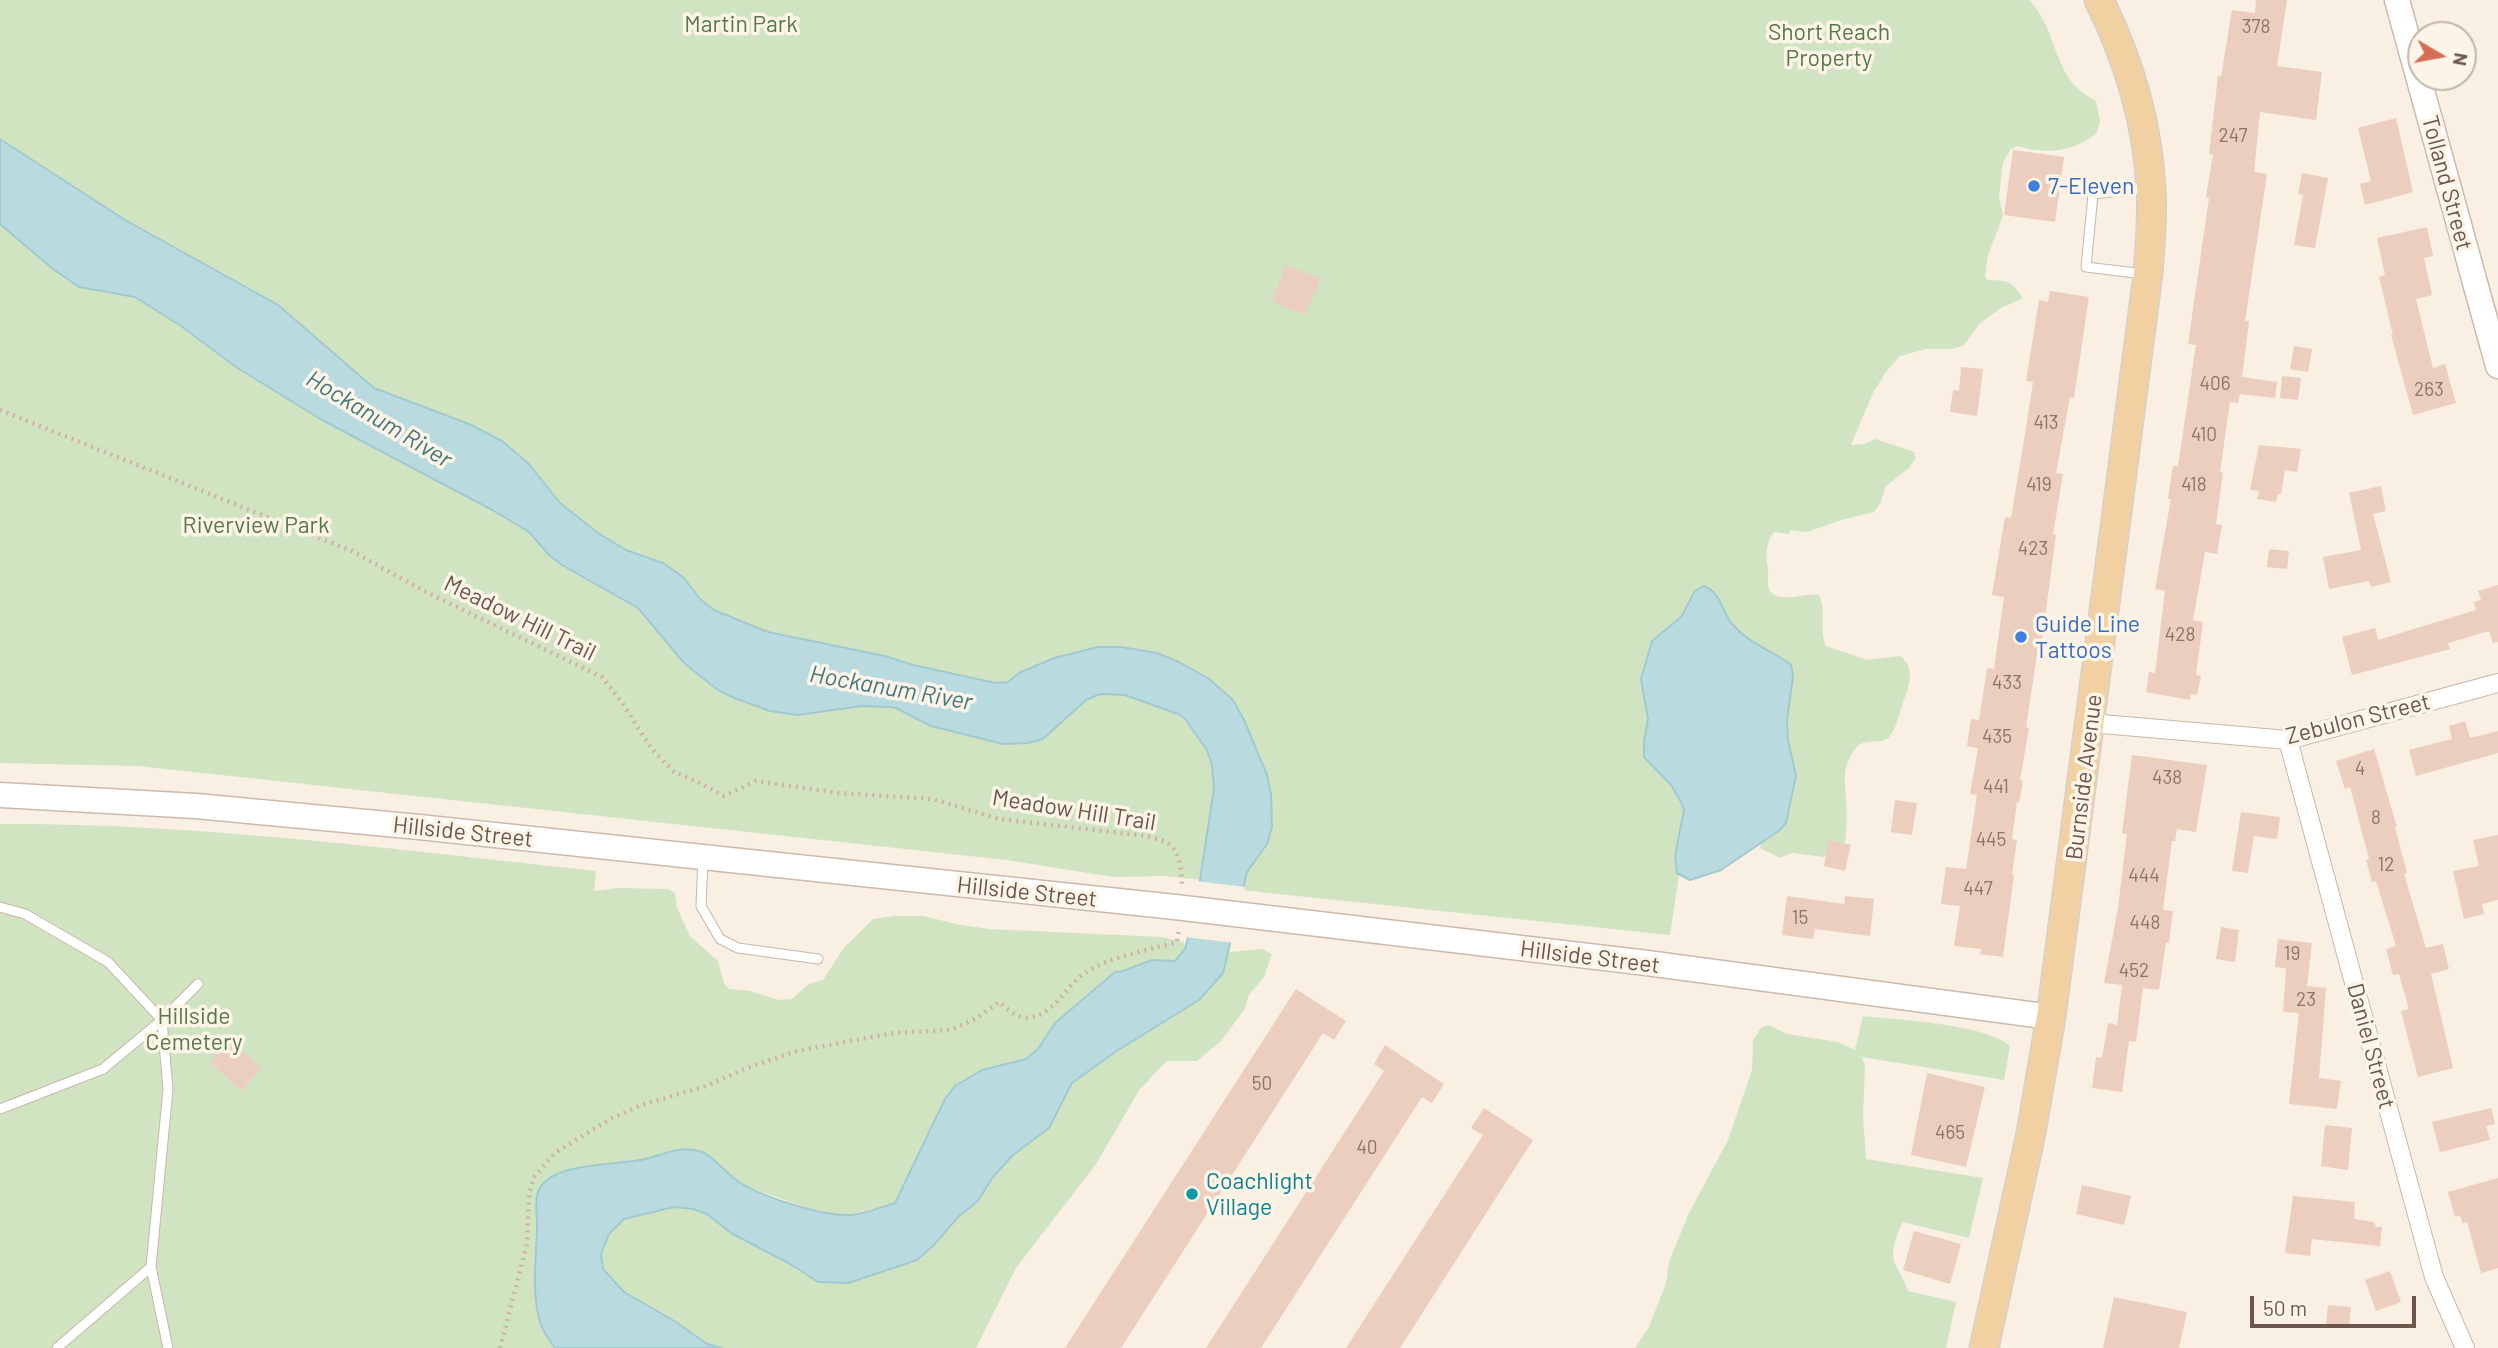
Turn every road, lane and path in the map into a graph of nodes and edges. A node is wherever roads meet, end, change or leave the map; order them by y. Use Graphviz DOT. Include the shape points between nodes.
graph roads {
  1 [pos="2099,0"];
  2 [pos="2397,0"];
  3 [pos="2151,187"];
  4 [pos="2148,274"];
  5 [pos="2498,366"];
  6 [pos="0,410"];
  7 [pos="2498,684"];
  8 [pos="2090,723"];
  9 [pos="2288,740"];
  10 [pos="0,795"];
  11 [pos="703,857"];
  12 [pos="0,907"];
  13 [pos="1179,908"];
  14 [pos="818,959"];
  15 [pos="198,984"];
  16 [pos="2051,1017"];
  17 [pos="162,1020"];
  18 [pos="0,1109"];
  19 [pos="151,1267"];
  20 [pos="57,1348"];
  21 [pos="168,1348"];
  22 [pos="500,1348"];
  23 [pos="1984,1348"];
  24 [pos="2465,1348"];
  1 -- 3 [label="main road, Burnside Avenue" via="2119,41 2141,116"];
  2 -- 5 [label="main road, Tolland Street"];
  3 -- 4 [label="main road, Burnside Avenue"];
  3 -- 4 [label="lane" via="2093,194 2086,267"];
  4 -- 8 [label="main road, Burnside Avenue"];
  6 -- 13 [label="path, Meadow Hill Trail" via="352,551 602,677 651,748 674,772 724,796 757,781 839,793 933,799 999,818 1147,836 1168,843 1175,852 1182,871"];
  7 -- 9 [label="street, Zebulon Street"];
  8 -- 9 [label="street, Zebulon Street"];
  8 -- 16 [label="main road, Burnside Avenue"];
  9 -- 24 [label="street, Daniel Street" via="2434,1277"];
  10 -- 11 [label="main road, Hillside Street" via="196,806"];
  11 -- 13 [label="main road, Hillside Street"];
  11 -- 14 [label="lane" via="701,906 720,939 738,948"];
  12 -- 17 [label="lane" via="26,914 108,962"];
  13 -- 16 [label="main road, Hillside Street, bridge"];
  13 -- 22 [label="path" via="1177,942 1084,973 1053,1006 1034,1017 1019,1018 999,1002 951,1030 894,1033 797,1051 642,1105 556,1152 534,1177 529,1194 527,1244"];
  15 -- 17 [label="lane"];
  16 -- 23 [label="main road, Burnside Avenue"];
  17 -- 18 [label="lane" via="103,1069"];
  17 -- 19 [label="lane" via="168,1088"];
  19 -- 20 [label="lane"];
  19 -- 21 [label="lane"];
}
